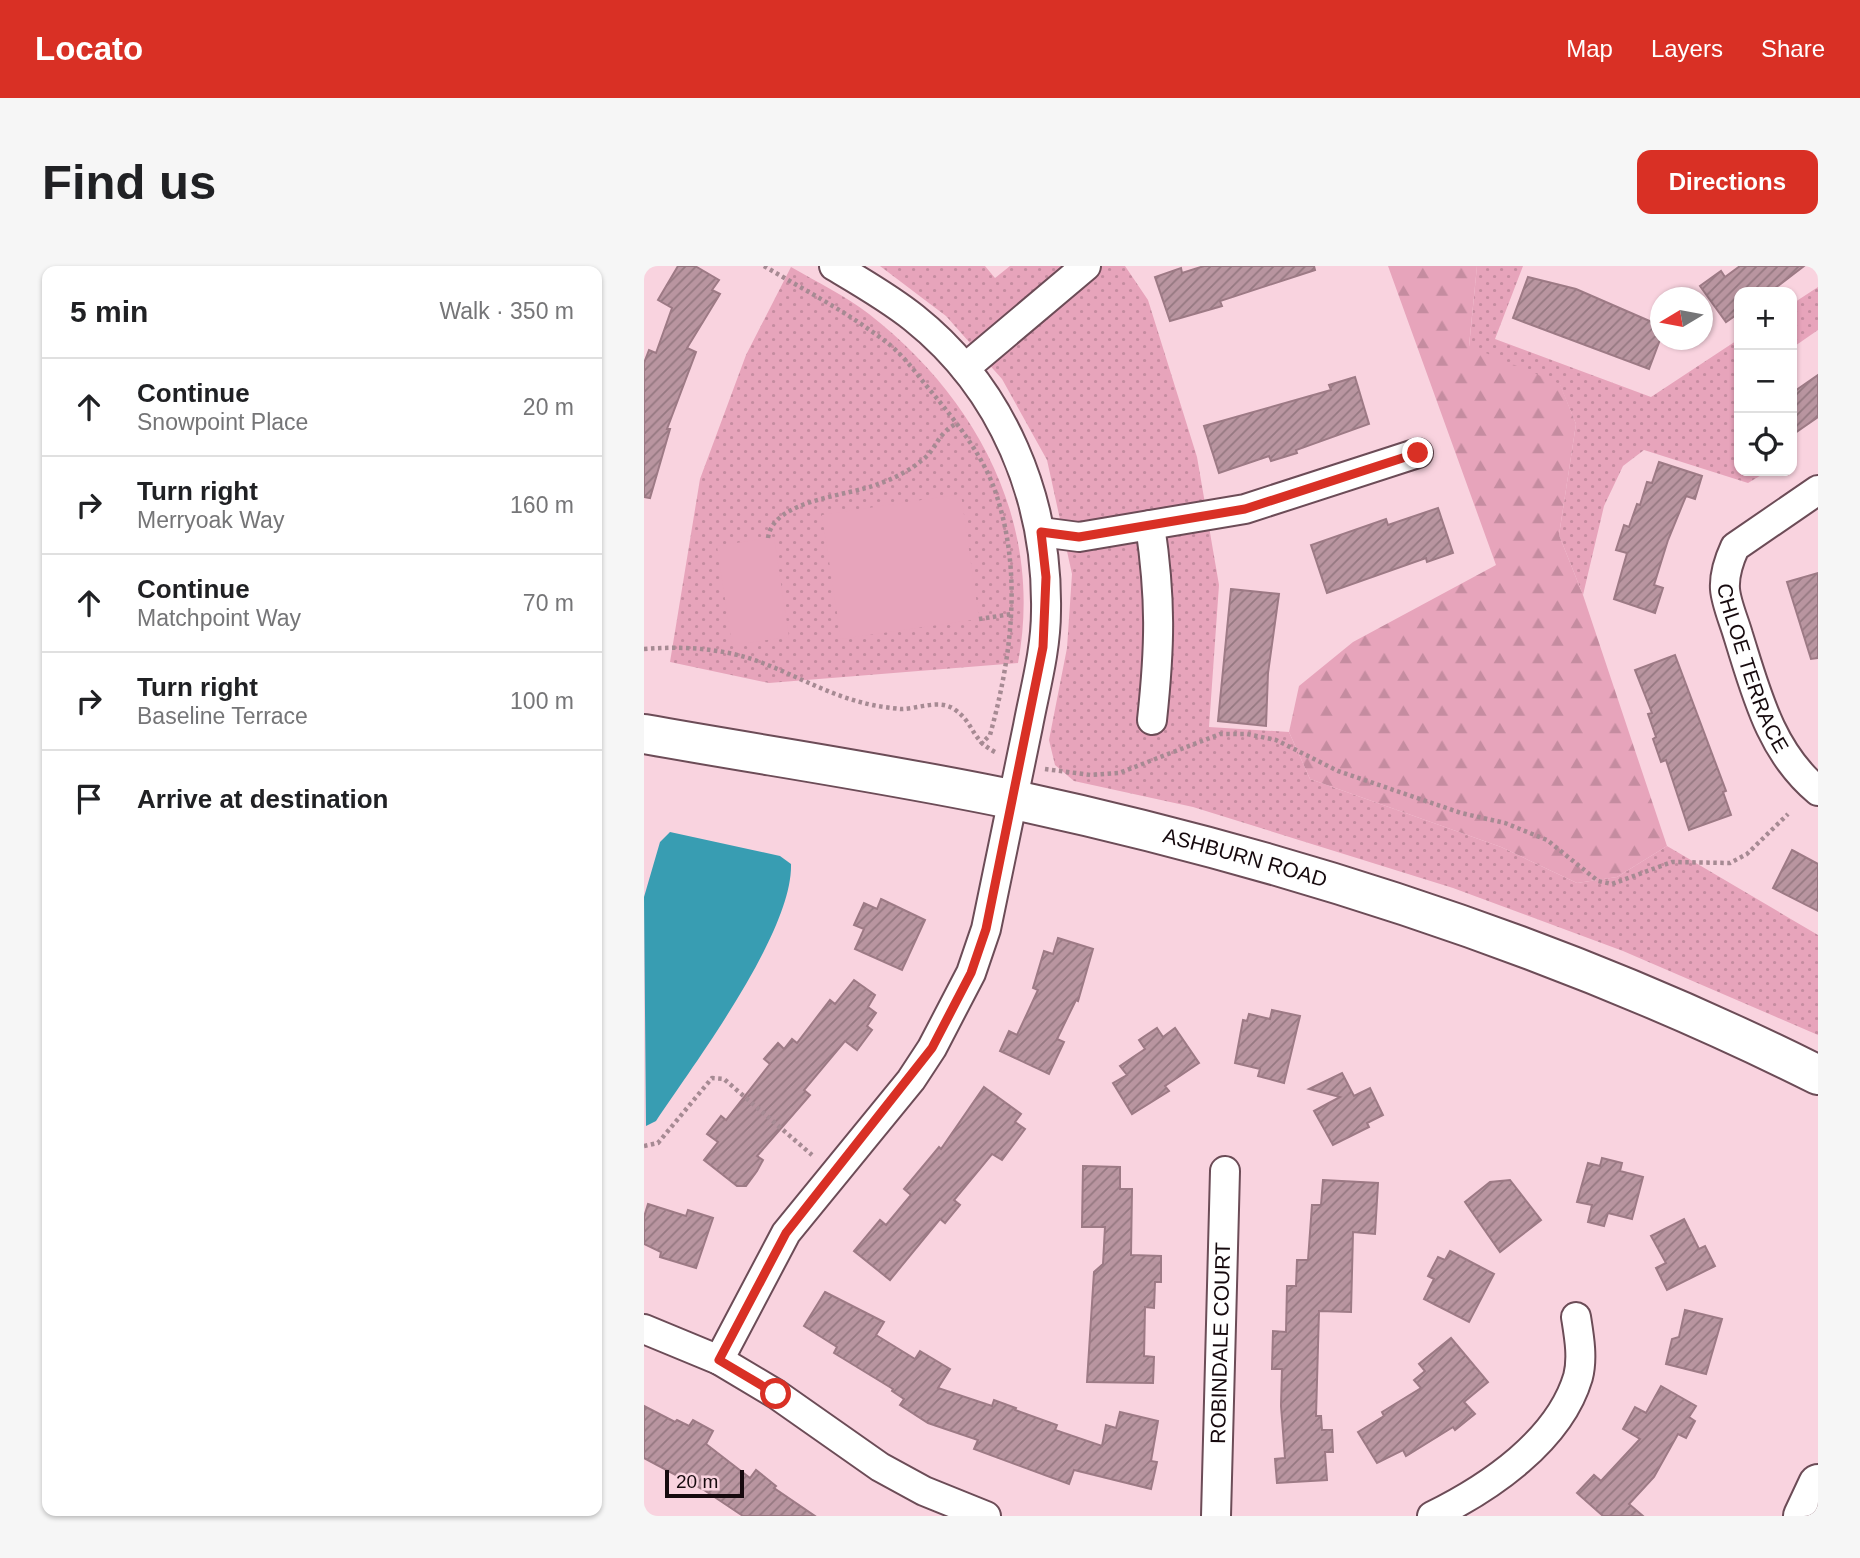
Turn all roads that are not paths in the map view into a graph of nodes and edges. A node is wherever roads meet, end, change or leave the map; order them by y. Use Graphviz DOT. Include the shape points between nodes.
graph roads {
  1 [pos="834,266"];
  2 [pos="1086,266"];
  3 [pos="965,368"];
  4 [pos="1418,453"];
  5 [pos="1818,490"];
  6 [pos="1150,525"];
  7 [pos="1041,532"];
  8 [pos="1152,720"];
  9 [pos="644,734"];
  10 [pos="1017,783"];
  11 [pos="1818,791"];
  12 [pos="1818,1075"];
  13 [pos="1225,1171"];
  14 [pos="1576,1317"];
  15 [pos="644,1329"];
  16 [pos="719,1360"];
  17 [pos="1818,1484"];
  18 [pos="986,1516"];
  19 [pos="1216,1516"];
  20 [pos="1432,1516"];
  21 [pos="1803,1516"];
  1 -- 3 [label="street" via="914,318"];
  2 -- 3 [label="street"];
  3 -- 7 [label="street" via="1020,460"];
  4 -- 6 [label="street" via="1266,504"];
  5 -- 11 [label="street, CHLOE TERRACE" via="1735,547 1725,589 1772,735 1803,779"];
  6 -- 7 [label="street" via="1079,537"];
  6 -- 8 [label="street" via="1160,605"];
  7 -- 10 [label="street" via="1046,614 1043,647"];
  9 -- 10 [label="street, ASHBURN ROAD"];
  10 -- 12 [label="street, ASHBURN ROAD" via="1522,944"];
  10 -- 16 [label="street" via="986,929 951,1015 911,1080 786,1233"];
  13 -- 19 [label="street, ROBINDALE COURT"];
  14 -- 20 [label="street" via="1578,1375 1564,1410 1501,1473"];
  15 -- 16 [label="street"];
  16 -- 18 [label="street" via="880,1467"];
  17 -- 21 [label="street"];
}
